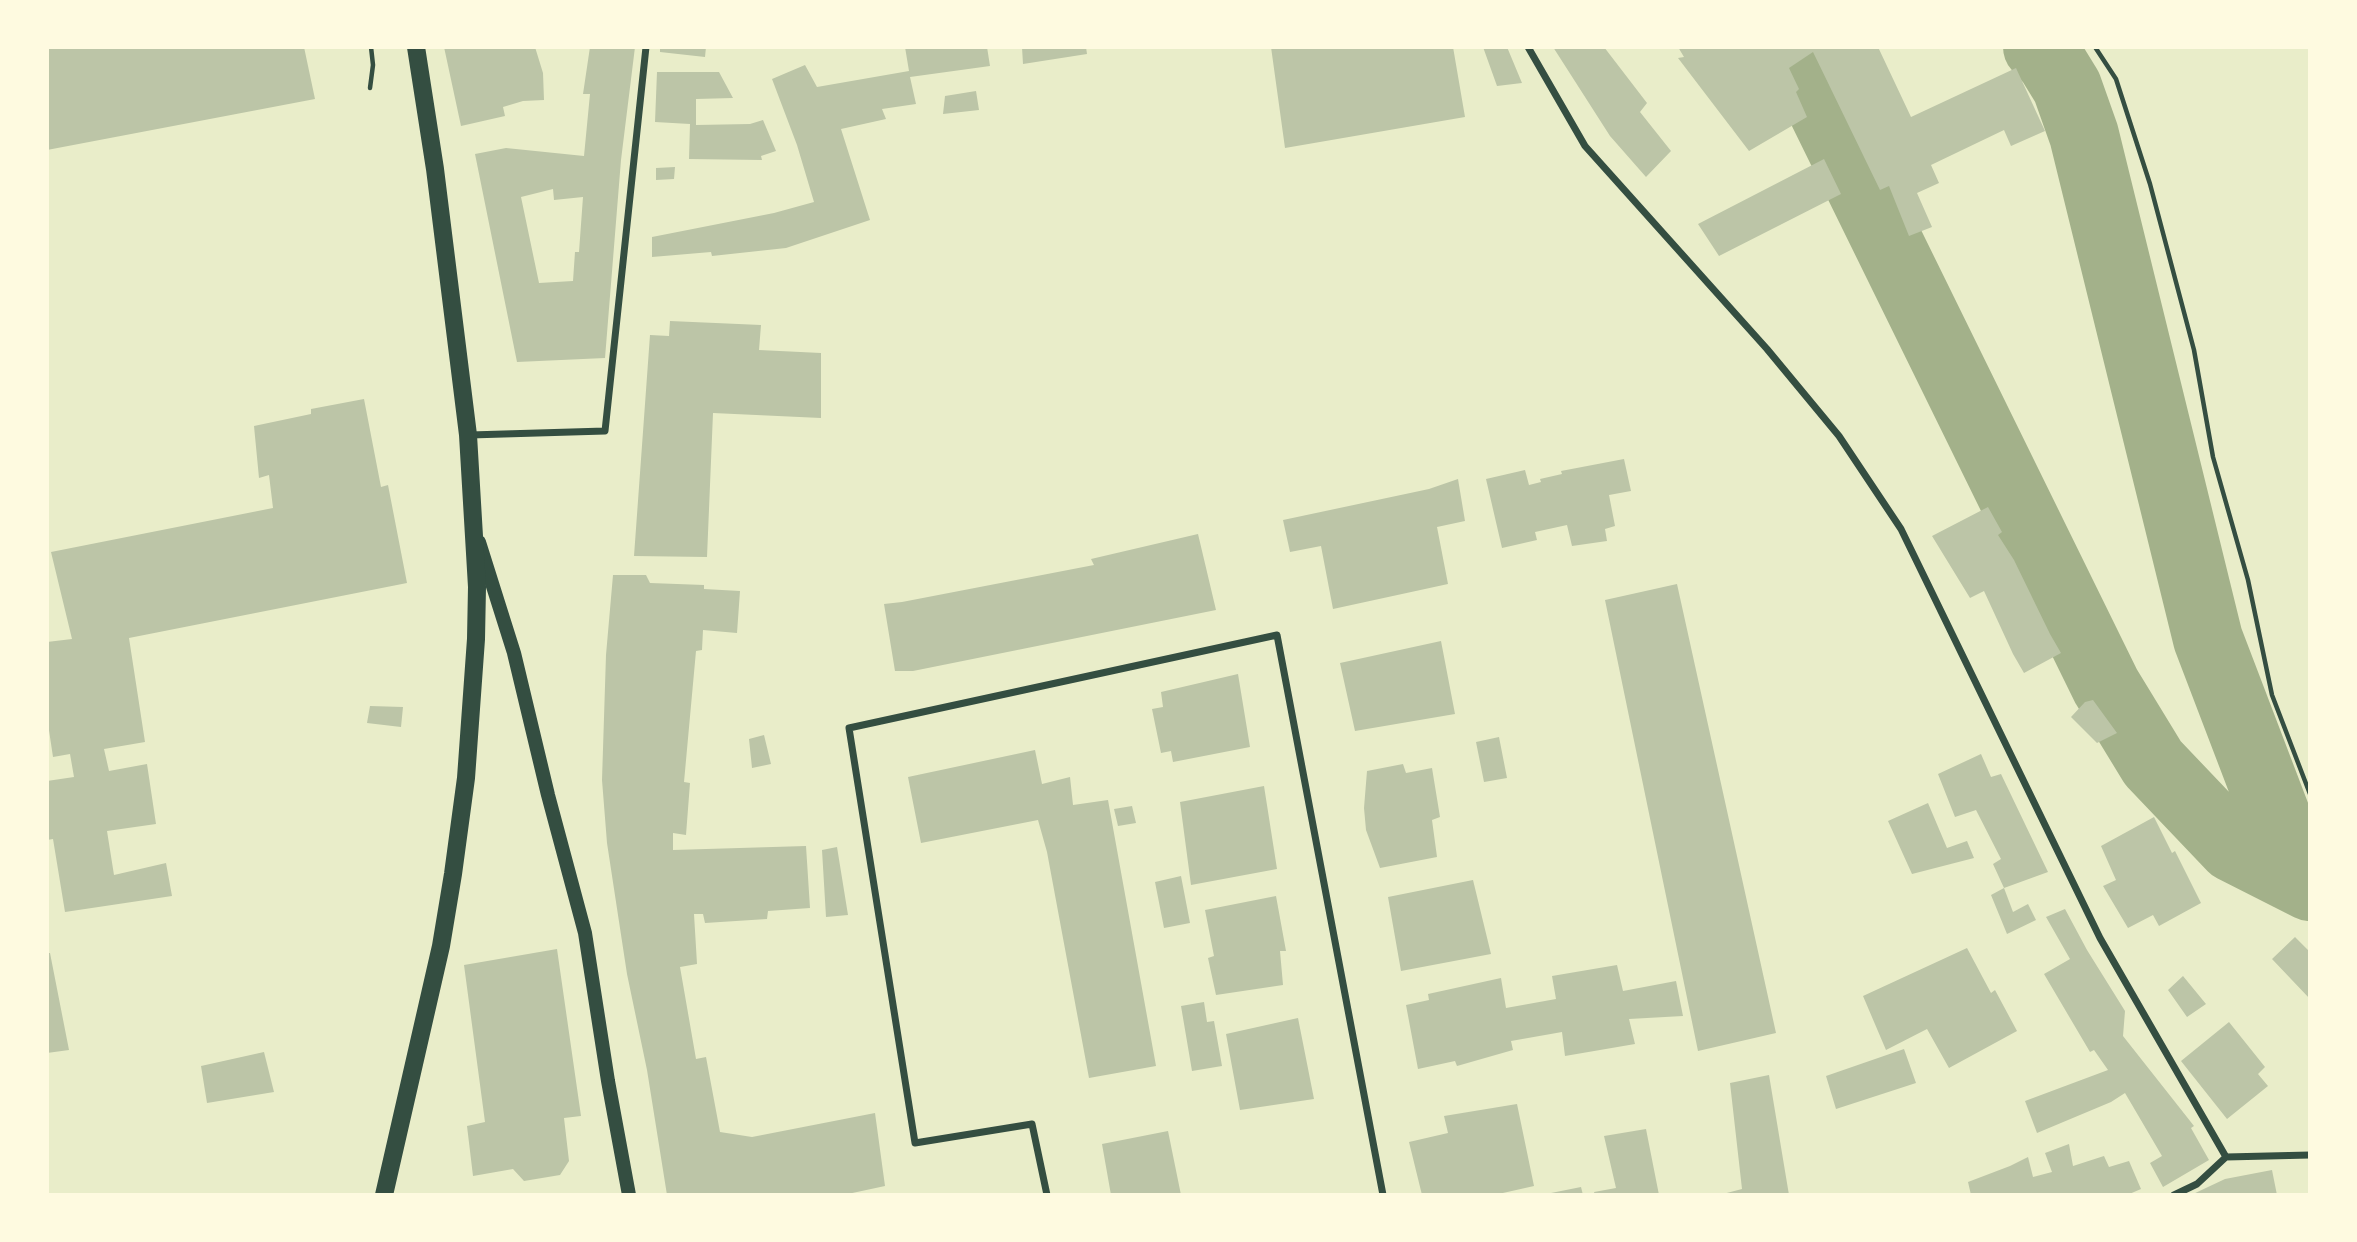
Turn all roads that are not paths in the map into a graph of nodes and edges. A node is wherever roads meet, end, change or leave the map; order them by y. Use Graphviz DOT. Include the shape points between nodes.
graph roads {
  1 [pos="416,47"];
  2 [pos="646,47"];
  3 [pos="1528,47"];
  4 [pos="468,435"];
  5 [pos="474,527"];
  6 [pos="2310,1155"];
  7 [pos="2226,1157"];
  8 [pos="384,1195"];
  9 [pos="629,1195"];
  10 [pos="1047,1195"];
  11 [pos="1383,1195"];
  12 [pos="2174,1195"];
  1 -- 4 [label="main road"];
  2 -- 4 [label="street" via="605,431"];
  3 -- 7 [label="street" via="1585,146 1823,416 1901,529 2100,938"];
  4 -- 5 [label="main road"];
  5 -- 8 [label="main road" via="476,639 466,778 441,946"];
  5 -- 9 [label="main road" via="514,653 585,933"];
  6 -- 7 [label="street"];
  7 -- 12 [label="street" via="2197,1184"];
  10 -- 11 [label="street" via="1032,1124 915,1143 849,728 1277,635"];
}
